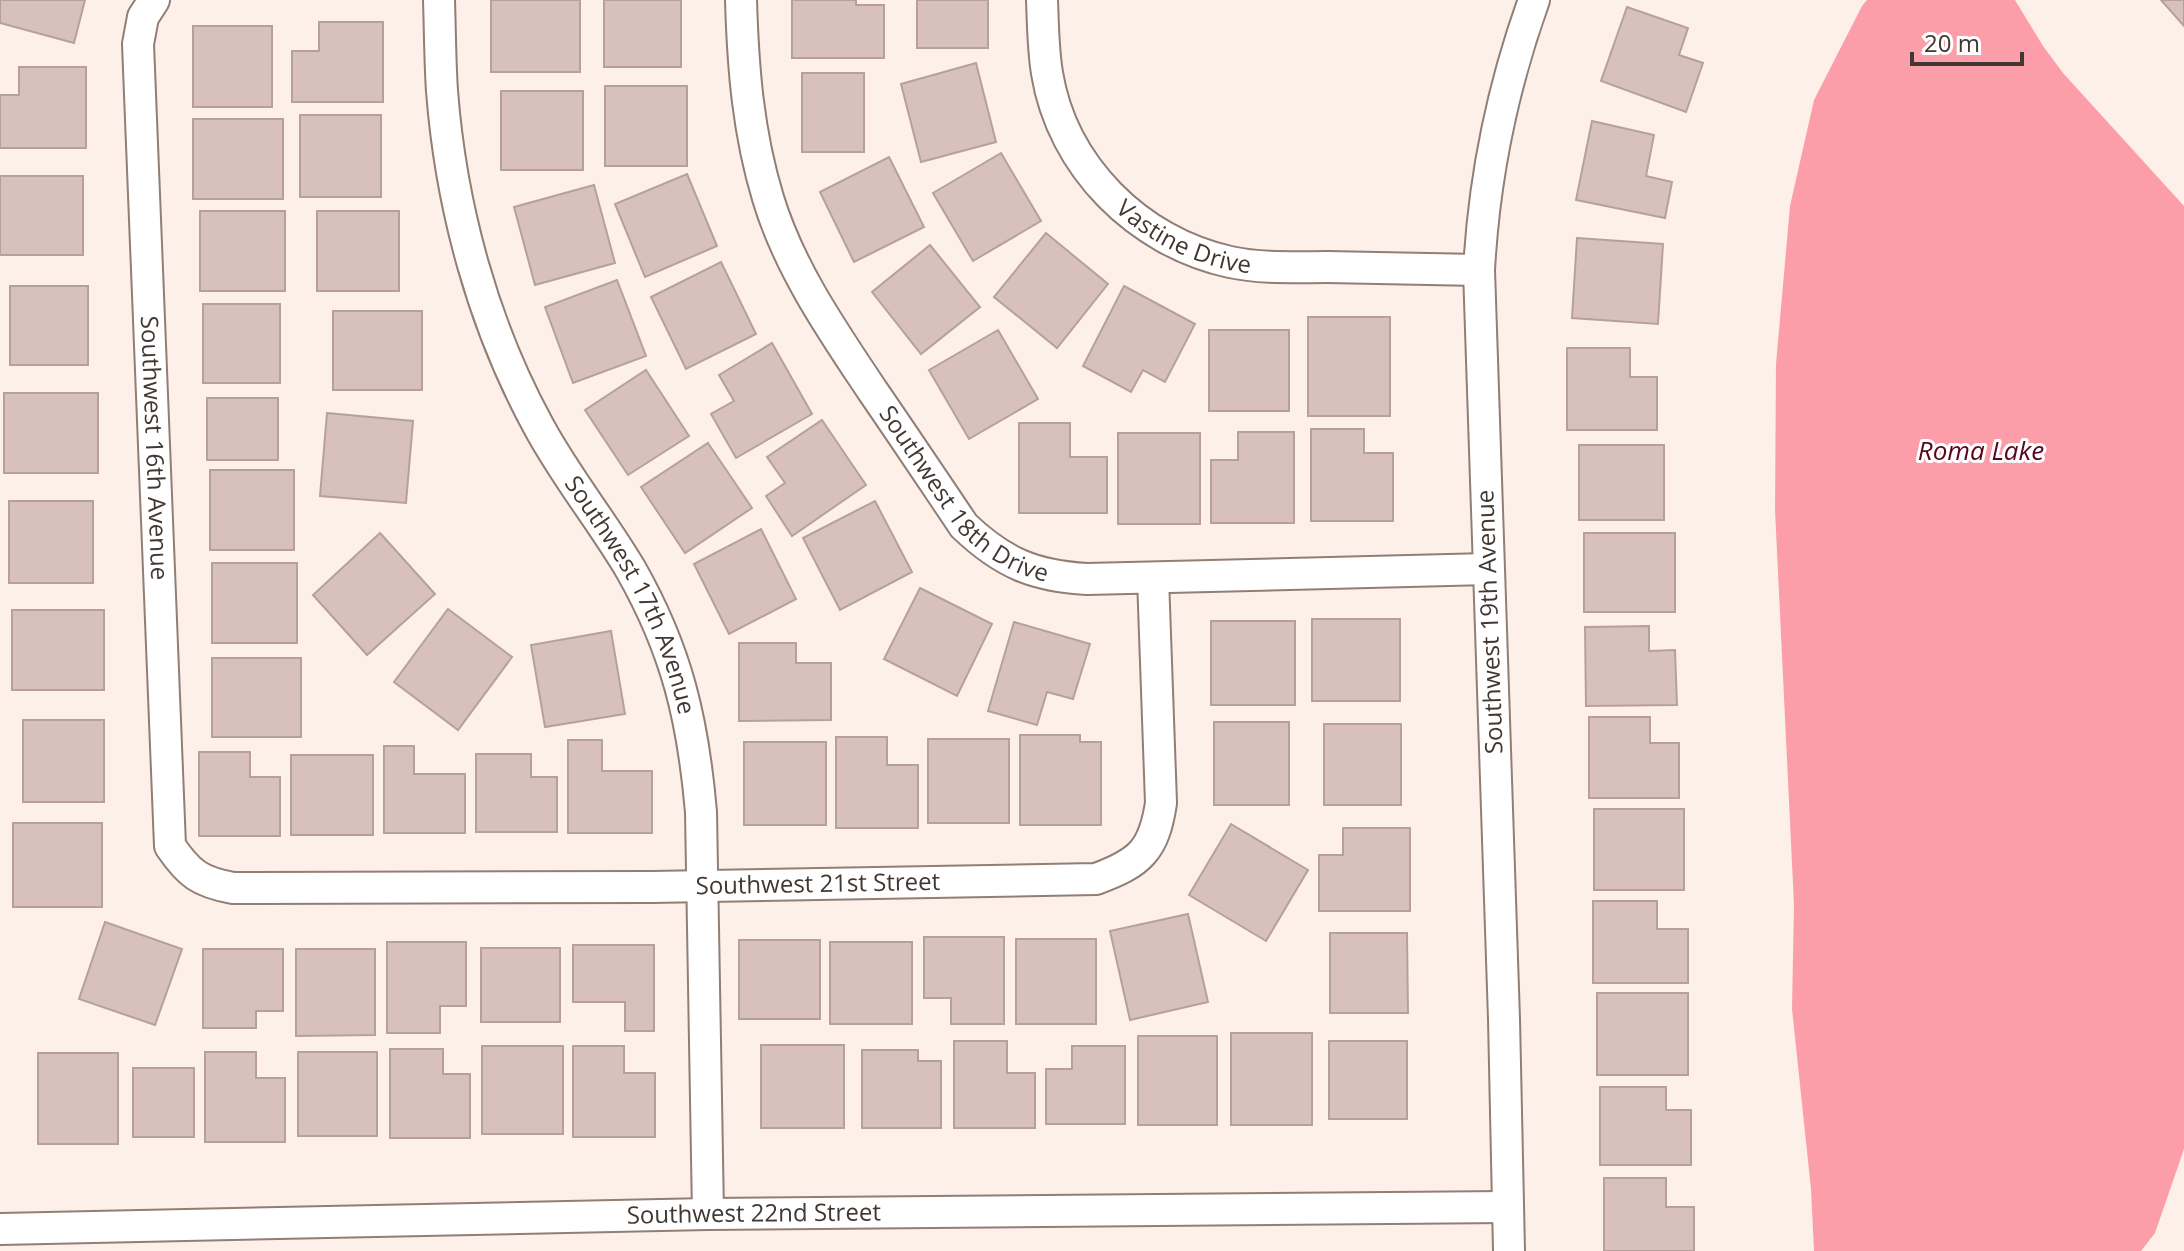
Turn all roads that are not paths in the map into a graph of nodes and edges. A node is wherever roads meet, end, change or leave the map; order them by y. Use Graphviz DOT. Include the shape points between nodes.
graph roads {
  1 [pos="154,0"];
  2 [pos="439,0"];
  3 [pos="741,0"];
  4 [pos="1042,0"];
  5 [pos="1534,0"];
  6 [pos="1479,270"];
  7 [pos="1488,569"];
  8 [pos="1153,578"];
  9 [pos="207,883"];
  10 [pos="702,886"];
  11 [pos="1507,1207"];
  12 [pos="708,1214"];
  13 [pos="0,1229"];
  14 [pos="1509,1251"];
  1 -- 9 [label="street, Southwest 16th Avenue" via="143,17 138,44 170,846 185,868"];
  2 -- 10 [label="street, Southwest 17th Avenue" via="442,92 468,249 498,340 538,426 630,569 660,626 682,686 696,748"];
  3 -- 8 [label="street, Southwest 18th Drive" via="750,126 769,200 798,270 836,337 964,526 997,554 1034,572 1062,578"];
  4 -- 6 [label="street, Vastine Drive" via="1047,74 1063,127 1110,197 1154,232 1205,255 1259,266"];
  5 -- 6 [label="street, Southwest 19th Avenue" via="1498,127"];
  6 -- 7 [label="street, Southwest 19th Avenue"];
  7 -- 8 [label="street, Southwest 18th Drive"];
  7 -- 11 [label="street, Southwest 19th Avenue"];
  8 -- 10 [label="street, Southwest 21st Street" via="1161,803 1145,852 1124,869 1096,879"];
  9 -- 10 [label="street, Southwest 21st Street" via="233,888"];
  10 -- 12 [label="street, Southwest 17th Avenue"];
  11 -- 12 [label="street, Southwest 22nd Street"];
  11 -- 14 [label="street, Southwest 19th Avenue"];
  12 -- 13 [label="street, Southwest 22nd Street"];
}
